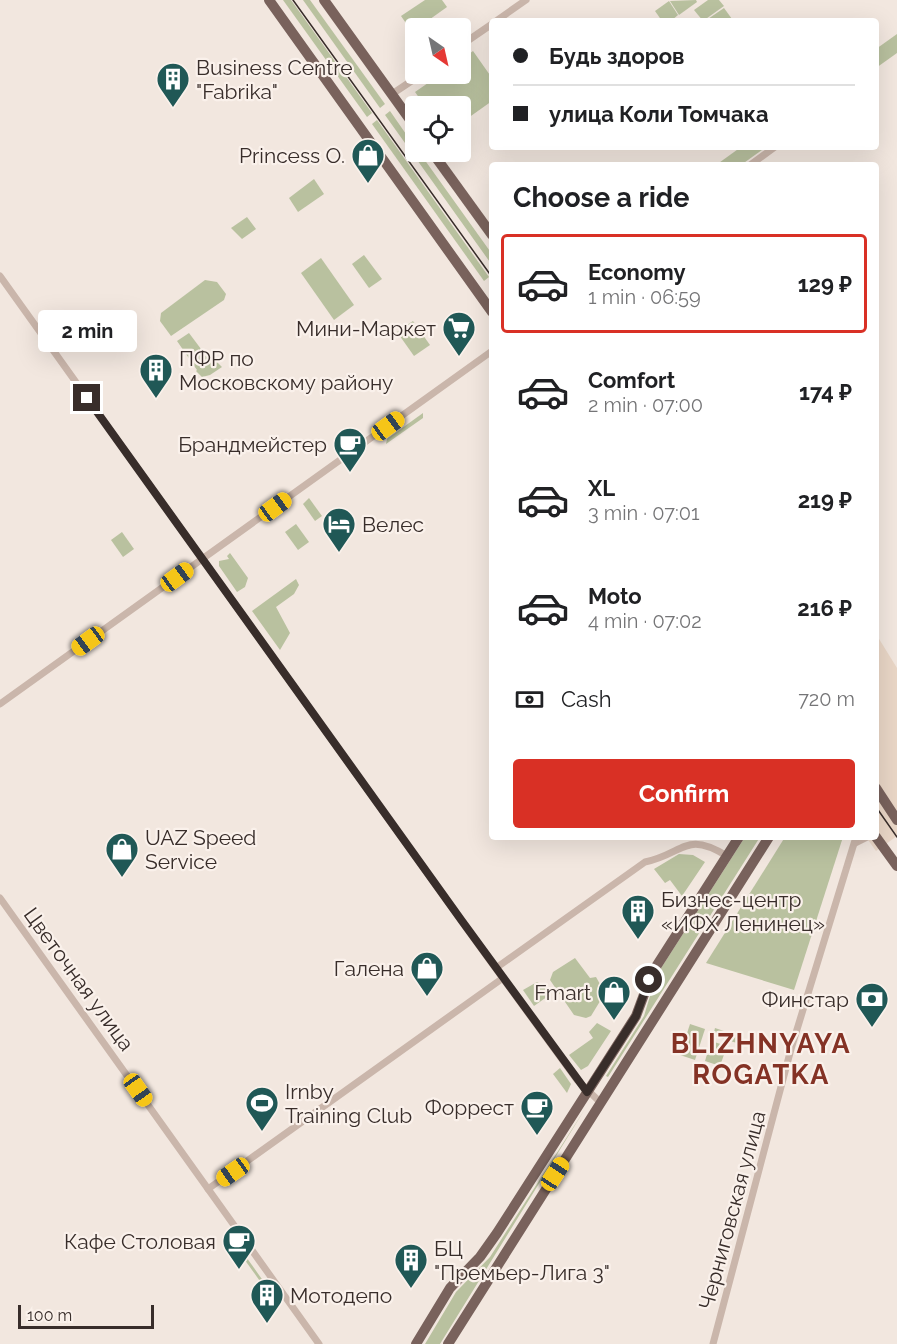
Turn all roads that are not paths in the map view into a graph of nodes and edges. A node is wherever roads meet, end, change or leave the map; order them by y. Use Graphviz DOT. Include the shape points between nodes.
graph roads {
  1 [pos="269,0"];
  2 [pos="324,0"];
  3 [pos="526,0"];
  4 [pos="500,18"];
  5 [pos="489,26"];
  6 [pos="471,38"];
  7 [pos="407,84"];
  8 [pos="392,94"];
  9 [pos="405,112"];
  10 [pos="771,150"];
  11 [pos="439,162"];
  12 [pos="754,162"];
  13 [pos="489,231"];
  14 [pos="0,276"];
  15 [pos="489,308"];
  16 [pos="489,353"];
  17 [pos="202,559"];
  18 [pos="0,704"];
  19 [pos="879,793"];
  20 [pos="897,820"];
  21 [pos="737,840"];
  22 [pos="768,840"];
  23 [pos="855,840"];
  24 [pos="878,840"];
  25 [pos="727,856"];
  26 [pos="897,866"];
  27 [pos="0,898"];
  28 [pos="496,968"];
  29 [pos="503,978"];
  30 [pos="587,1092"];
  31 [pos="600,1102"];
  32 [pos="208,1189"];
  33 [pos="319,1344"];
  34 [pos="416,1344"];
  35 [pos="448,1344"];
  36 [pos="713,1344"];
  1 -- 15 [label="main road"];
  2 -- 8 [label="main road"];
  3 -- 4 [label="street"];
  5 -- 6 [label="street"];
  7 -- 8 [label="street"];
  8 -- 9 [label="main road"];
  10 -- 12 [label="street"];
  11 -- 13 [label="main road"];
  14 -- 17 [label="street"];
  16 -- 17 [label="street"];
  17 -- 18 [label="street"];
  17 -- 28 [label="street"];
  19 -- 20 [label="main road"];
  21 -- 25 [label="main road"];
  22 -- 31 [label="main road"];
  23 -- 36 [label="street, Черниговская улица" via="791,1049"];
  24 -- 26 [label="main road"];
  25 -- 28 [label="street" via="707,844 695,844 645,862"];
  25 -- 30 [label="main road" via="652,973 636,1016"];
  27 -- 32 [label="street, Цветочная улица"];
  28 -- 29 [label="street"];
  29 -- 30 [label="street"];
  29 -- 32 [label="street"];
  30 -- 31 [label="street"];
  30 -- 34 [label="main road" via="497,1233 450,1288"];
  31 -- 35 [label="main road"];
  32 -- 33 [label="street, Цветочная улица"];
}
